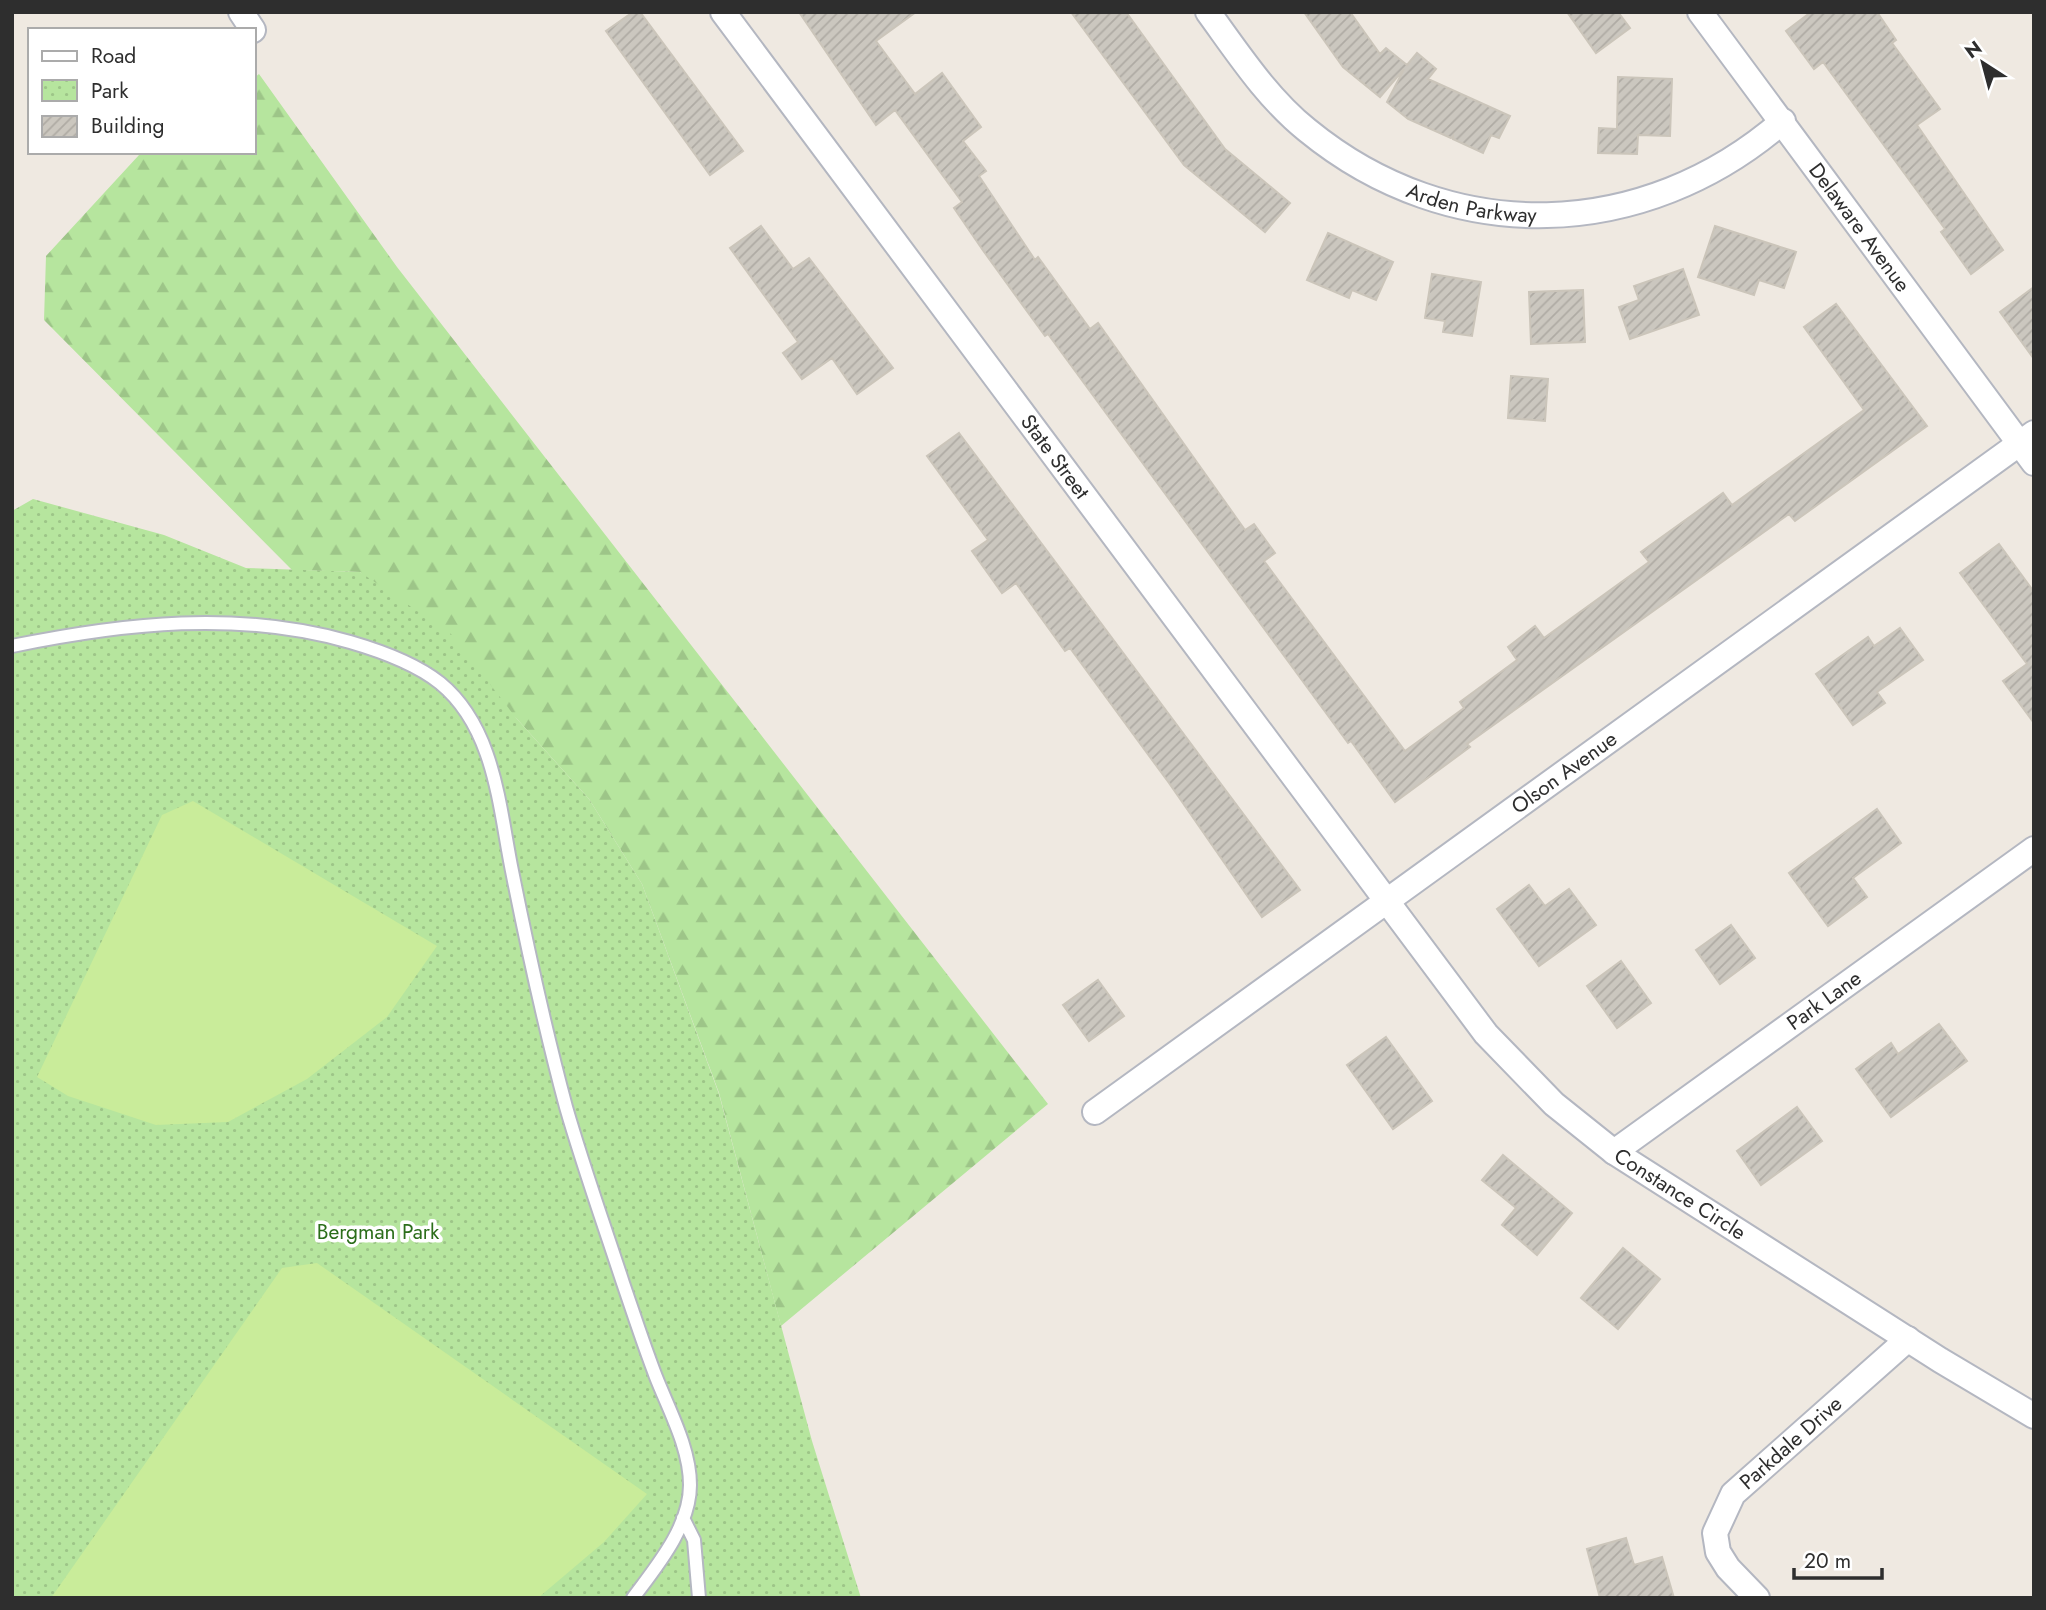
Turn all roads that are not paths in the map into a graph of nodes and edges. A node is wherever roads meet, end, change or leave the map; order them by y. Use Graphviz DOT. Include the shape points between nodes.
graph roads {
  1 [pos="241,12"];
  2 [pos="723,12"];
  3 [pos="1208,12"];
  4 [pos="1700,12"];
  5 [pos="253,28"];
  6 [pos="1783,121"];
  7 [pos="2026,438"];
  8 [pos="2034,463"];
  9 [pos="12,646"];
  10 [pos="2034,849"];
  11 [pos="1389,901"];
  12 [pos="1095,1112"];
  13 [pos="1614,1152"];
  14 [pos="1908,1339"];
  15 [pos="2034,1416"];
  16 [pos="683,1518"];
  17 [pos="633,1598"];
  18 [pos="699,1598"];
  19 [pos="1757,1598"];
  1 -- 5 [label="street"];
  2 -- 11 [label="street, State Street"];
  3 -- 6 [label="street, Arden Parkway" via="1271,94 1305,129 1374,175 1471,211 1519,217 1576,215 1670,191 1714,171"];
  4 -- 6 [label="street, Delaware Avenue"];
  6 -- 7 [label="street, Delaware Avenue"];
  7 -- 8 [label="street, Delaware Avenue"];
  7 -- 11 [label="street, Olson Avenue"];
  9 -- 16 [label="lane" via="104,628 156,624 203,621 284,628 373,649 416,667 442,684 470,719 484,742 494,779 537,990 567,1109 642,1340 681,1443 690,1486"];
  10 -- 13 [label="street, Park Lane"];
  11 -- 12 [label="street, Olson Avenue"];
  11 -- 13 [label="street, Constance Circle" via="1486,1034 1554,1104"];
  13 -- 14 [label="street, Constance Circle"];
  14 -- 15 [label="street, Constance Circle"];
  14 -- 19 [label="street, Parkdale Drive" via="1733,1494 1715,1534 1718,1552"];
  16 -- 17 [label="lane" via="663,1557"];
  16 -- 18 [label="lane" via="694,1540"];
}
